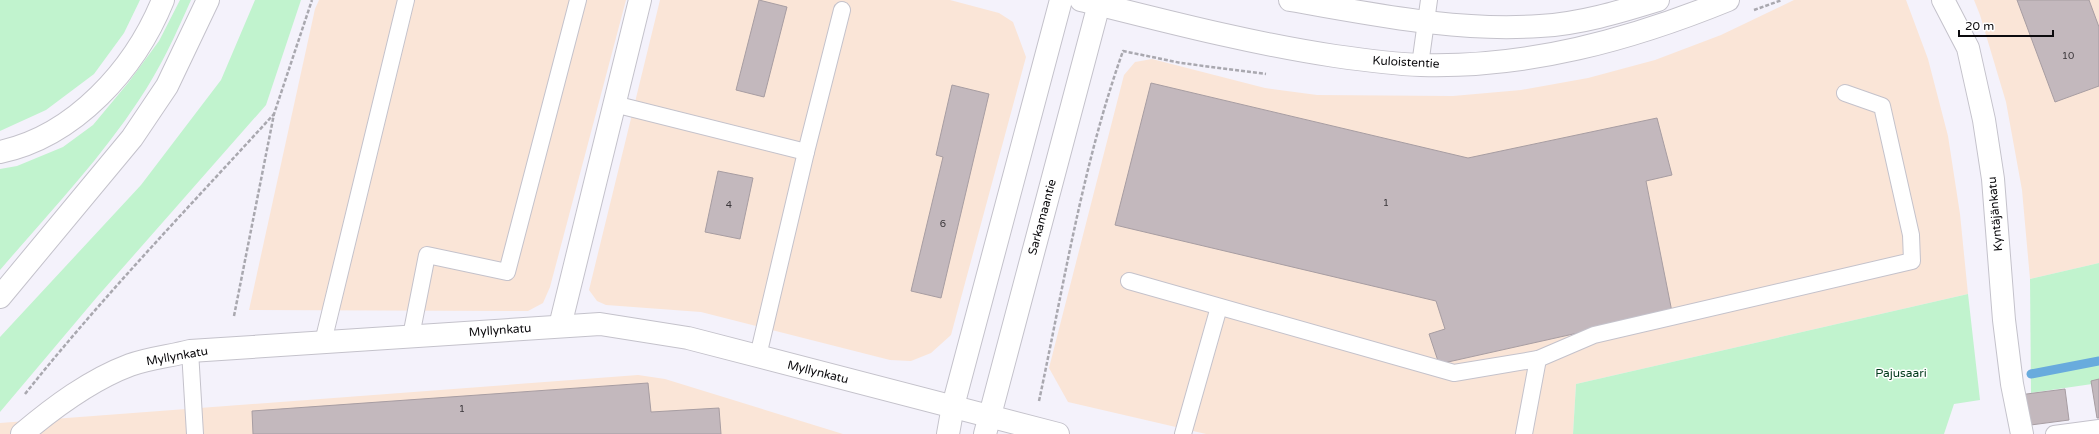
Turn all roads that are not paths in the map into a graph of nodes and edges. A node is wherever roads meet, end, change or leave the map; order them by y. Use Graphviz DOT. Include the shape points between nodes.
graph roads {
  1 [pos="163,0"];
  2 [pos="208,0"];
  3 [pos="406,0"];
  4 [pos="578,0"];
  5 [pos="640,0"];
  6 [pos="1061,0"];
  7 [pos="1290,0"];
  8 [pos="1429,0"];
  9 [pos="1658,0"];
  10 [pos="1728,0"];
  11 [pos="1943,0"];
  12 [pos="1093,1"];
  13 [pos="842,10"];
  14 [pos="1426,23"];
  15 [pos="1420,65"];
  16 [pos="1845,93"];
  17 [pos="614,104"];
  18 [pos="0,152"];
  19 [pos="806,152"];
  20 [pos="1129,282"];
  21 [pos="0,297"];
  22 [pos="1219,307"];
  23 [pos="560,326"];
  24 [pos="411,336"];
  25 [pos="324,342"];
  26 [pos="190,351"];
  27 [pos="758,356"];
  28 [pos="1538,359"];
  29 [pos="954,406"];
  30 [pos="987,425"];
  31 [pos="2099,428"];
  32 [pos="22,434"];
  33 [pos="195,434"];
  34 [pos="948,434"];
  35 [pos="1058,434"];
  36 [pos="1183,434"];
  37 [pos="1524,434"];
  38 [pos="2022,434"];
  39 [pos="2054,434"];
  1 -- 18 [label="main road" via="132,56 98,98 56,129"];
  2 -- 21 [label="main road" via="167,86 132,138"];
  3 -- 25 [label="lane"];
  4 -- 24 [label="lane" via="507,272 426,255"];
  5 -- 17 [label="main road"];
  6 -- 29 [label="main road"];
  7 -- 14 [label="main road"];
  8 -- 14 [label="lane"];
  9 -- 14 [label="main road" via="1613,14 1540,26"];
  10 -- 15 [label="main road, Kuloistentie" via="1655,27 1595,45 1548,55 1473,64"];
  11 -- 38 [label="main road, Kyntäjänkatu" via="1968,48 1984,120 1993,179 2011,377"];
  12 -- 15 [label="main road, Kuloistentie" via="1248,42 1364,60"];
  12 -- 30 [label="main road, Sarkamaantie"];
  13 -- 19 [label="lane"];
  14 -- 15 [label="lane"];
  16 -- 28 [label="lane" via="1882,106 1911,235 1912,262 1594,334"];
  17 -- 19 [label="lane"];
  17 -- 23 [label="main road"];
  19 -- 27 [label="lane"];
  20 -- 22 [label="lane"];
  22 -- 28 [label="lane" via="1454,373"];
  22 -- 36 [label="lane"];
  23 -- 24 [label="main road, Myllynkatu"];
  23 -- 27 [label="main road, Myllynkatu" via="600,324 643,330 688,338"];
  24 -- 25 [label="main road, Myllynkatu"];
  25 -- 26 [label="main road, Myllynkatu"];
  26 -- 32 [label="main road, Myllynkatu" via="131,365 96,381"];
  26 -- 33 [label="lane"];
  27 -- 29 [label="main road, Myllynkatu"];
  28 -- 37 [label="lane"];
  29 -- 30 [label="main road, Myllynkatu"];
  29 -- 34 [label="main road"];
  30 -- 35 [label="main road, Myllynkatu" via="1033,428"];
  31 -- 39 [label="lane"];
}
